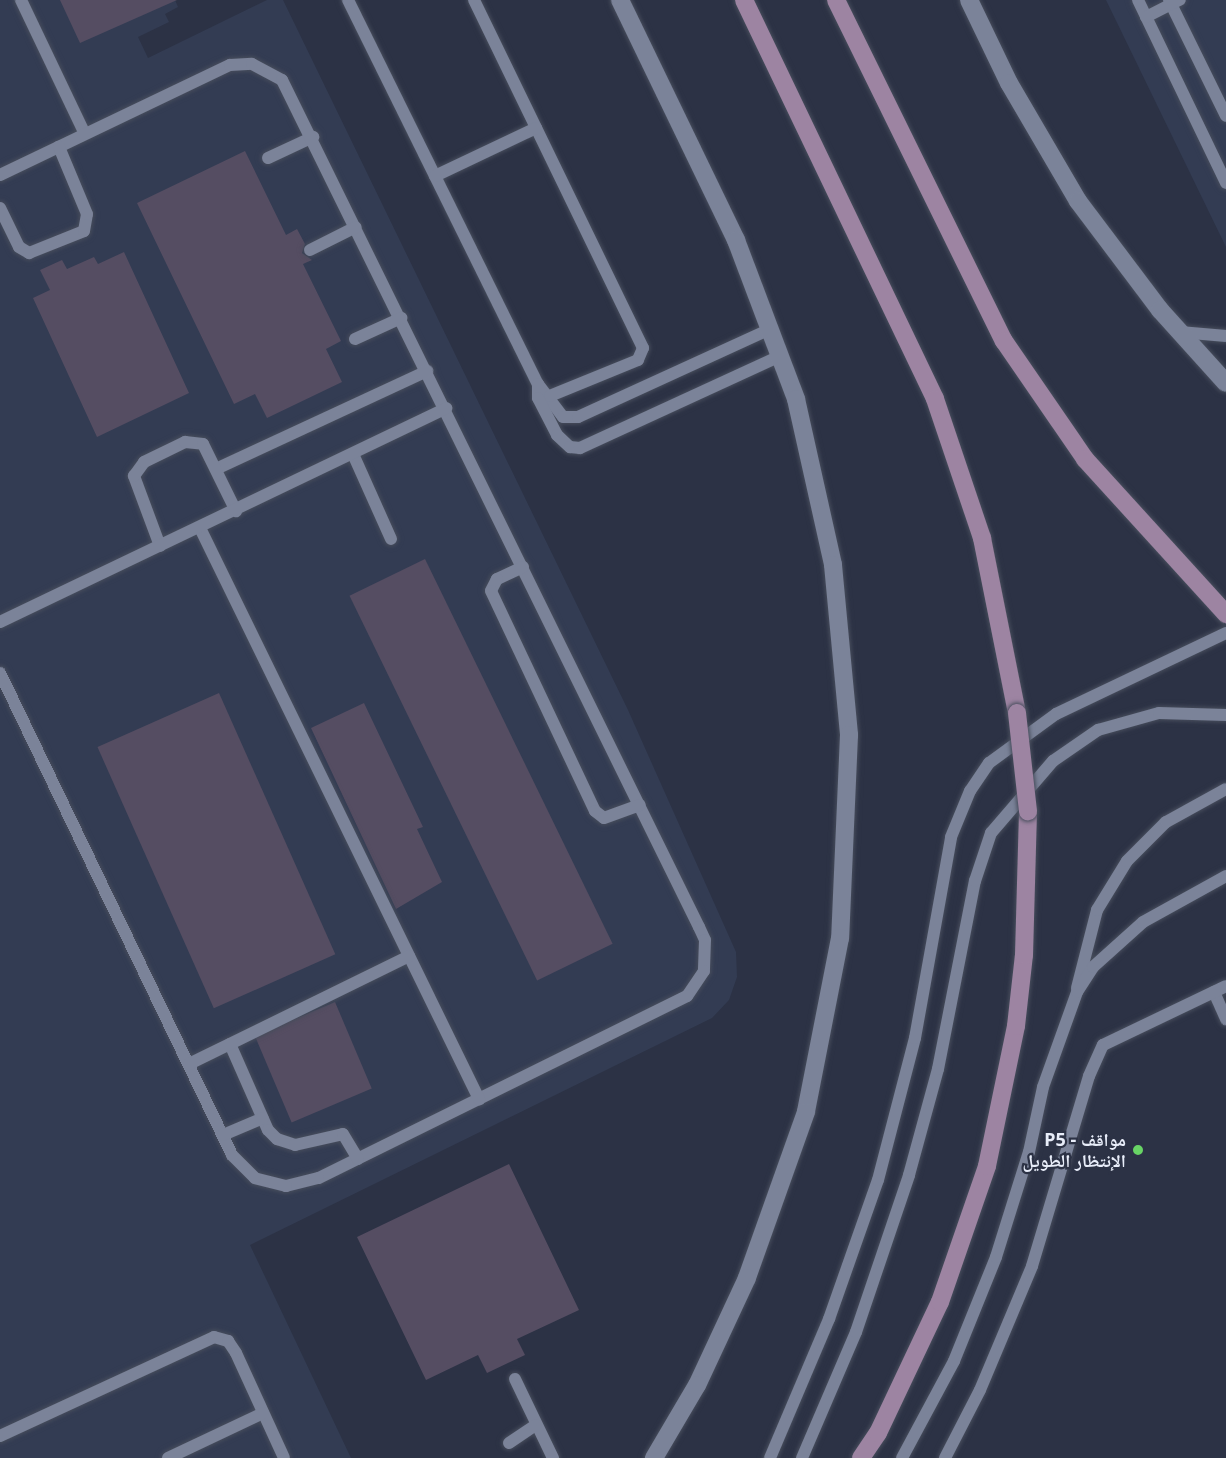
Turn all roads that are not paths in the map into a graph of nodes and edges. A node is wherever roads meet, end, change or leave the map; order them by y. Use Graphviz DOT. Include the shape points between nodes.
graph roads {
  1 [pos="21,0"];
  2 [pos="348,0"];
  3 [pos="474,0"];
  4 [pos="620,0"];
  5 [pos="744,0"];
  6 [pos="836,0"];
  7 [pos="969,0"];
  8 [pos="1138,0"];
  9 [pos="1174,1"];
  10 [pos="1146,17"];
  11 [pos="1226,116"];
  12 [pos="536,128"];
  13 [pos="85,134"];
  14 [pos="313,137"];
  15 [pos="58,147"];
  16 [pos="268,158"];
  17 [pos="0,175"];
  18 [pos="435,176"];
  19 [pos="1226,183"];
  20 [pos="0,208"];
  21 [pos="357,227"];
  22 [pos="310,250"];
  23 [pos="401,318"];
  24 [pos="772,328"];
  25 [pos="1180,332"];
  26 [pos="1226,336"];
  27 [pos="355,339"];
  28 [pos="782,355"];
  29 [pos="427,371"];
  30 [pos="1224,374"];
  31 [pos="538,384"];
  32 [pos="550,396"];
  33 [pos="446,408"];
  34 [pos="352,454"];
  35 [pos="216,469"];
  36 [pos="236,511"];
  37 [pos="200,528"];
  38 [pos="391,539"];
  39 [pos="160,546"];
  40 [pos="523,567"];
  41 [pos="1226,614"];
  42 [pos="0,622"];
  43 [pos="1226,633"];
  44 [pos="0,673"];
  45 [pos="1226,715"];
  46 [pos="1226,789"];
  47 [pos="640,805"];
  48 [pos="1226,876"];
  49 [pos="409,956"];
  50 [pos="1220,989"];
  51 [pos="1077,992"];
  52 [pos="1226,1019"];
  53 [pos="230,1044"];
  54 [pos="189,1064"];
  55 [pos="479,1099"];
  56 [pos="263,1118"];
  57 [pos="223,1135"];
  58 [pos="358,1159"];
  59 [pos="515,1379"];
  60 [pos="262,1413"];
  61 [pos="536,1425"];
  62 [pos="878,1433"];
  63 [pos="0,1436"];
  64 [pos="509,1443"];
  65 [pos="168,1458"];
  66 [pos="284,1458"];
  67 [pos="553,1458"];
  68 [pos="654,1458"];
  69 [pos="770,1458"];
  70 [pos="802,1458"];
  71 [pos="861,1458"];
  72 [pos="871,1458"];
  73 [pos="902,1458"];
  74 [pos="945,1458"];
  1 -- 13 [label="lane"];
  2 -- 18 [label="lane"];
  3 -- 12 [label="lane"];
  4 -- 24 [label="street" via="736,240"];
  5 -- 62 [label="street, bridge" via="935,399 982,538 1017,713 1028,812 1024,955 1003,1097 965,1235 940,1302"];
  6 -- 41 [label="street" via="1004,341 1085,459 1206,597"];
  7 -- 25 [label="street" via="1009,83 1078,201"];
  8 -- 10 [label="lane"];
  9 -- 10 [label="lane"];
  9 -- 11 [label="lane"];
  10 -- 19 [label="lane"];
  12 -- 18 [label="lane"];
  12 -- 32 [label="lane" via="644,348 638,360"];
  13 -- 14 [label="lane" via="220,69 241,64 263,67 282,80"];
  13 -- 15 [label="lane"];
  14 -- 16 [label="lane"];
  14 -- 21 [label="lane"];
  15 -- 17 [label="lane"];
  15 -- 20 [label="lane" via="87,214 84,231 29,253 19,247"];
  18 -- 31 [label="lane"];
  21 -- 22 [label="lane"];
  21 -- 23 [label="lane"];
  23 -- 27 [label="lane"];
  23 -- 29 [label="lane"];
  24 -- 28 [label="street"];
  24 -- 32 [label="lane" via="573,419 563,417"];
  25 -- 26 [label="lane"];
  25 -- 30 [label="street"];
  28 -- 31 [label="lane" via="580,448 570,447 557,435 538,398"];
  28 -- 68 [label="street" via="826,523 843,639 850,777 840,938 820,1054 770,1224 708,1364"];
  29 -- 33 [label="lane"];
  29 -- 35 [label="lane"];
  31 -- 32 [label="lane"];
  33 -- 34 [label="lane"];
  33 -- 40 [label="lane"];
  34 -- 36 [label="lane"];
  34 -- 38 [label="lane"];
  35 -- 36 [label="lane"];
  35 -- 39 [label="lane" via="203,444 192,440 135,470 135,488"];
  36 -- 37 [label="lane"];
  37 -- 39 [label="lane"];
  37 -- 49 [label="lane"];
  39 -- 42 [label="lane"];
  40 -- 47 [label="lane"];
  40 -- 47 [label="lane" via="497,579 492,591 595,811 604,818"];
  43 -- 69 [label="lane" via="1056,714 989,763 970,791 951,837 915,1038 880,1171 829,1319"];
  44 -- 54 [label="lane"];
  45 -- 70 [label="lane" via="1159,713 1098,730 1053,761 991,833 973,888 938,1069 909,1175 856,1332"];
  46 -- 51 [label="lane" via="1166,822 1126,861 1087,936"];
  47 -- 55 [label="lane" via="705,940 705,963 697,984 687,996"];
  48 -- 51 [label="lane" via="1143,921 1093,967"];
  49 -- 53 [label="lane"];
  49 -- 55 [label="lane"];
  50 -- 52 [label="lane"];
  50 -- 74 [label="lane" via="1103,1045 1032,1266 980,1390"];
  51 -- 73 [label="lane" via="1043,1087 1029,1152 996,1257 954,1361"];
  53 -- 54 [label="lane"];
  53 -- 56 [label="lane"];
  54 -- 57 [label="lane"];
  55 -- 58 [label="lane"];
  56 -- 57 [label="lane"];
  56 -- 58 [label="lane" via="272,1135 288,1144 343,1134"];
  57 -- 58 [label="lane" via="242,1168 270,1184 303,1184"];
  59 -- 61 [label="lane"];
  60 -- 63 [label="lane" via="232,1347 221,1338 206,1338"];
  60 -- 65 [label="lane"];
  60 -- 66 [label="lane"];
  61 -- 64 [label="lane"];
  61 -- 67 [label="lane"];
  62 -- 71 [label="street"];
  62 -- 72 [label="lane"];
}
